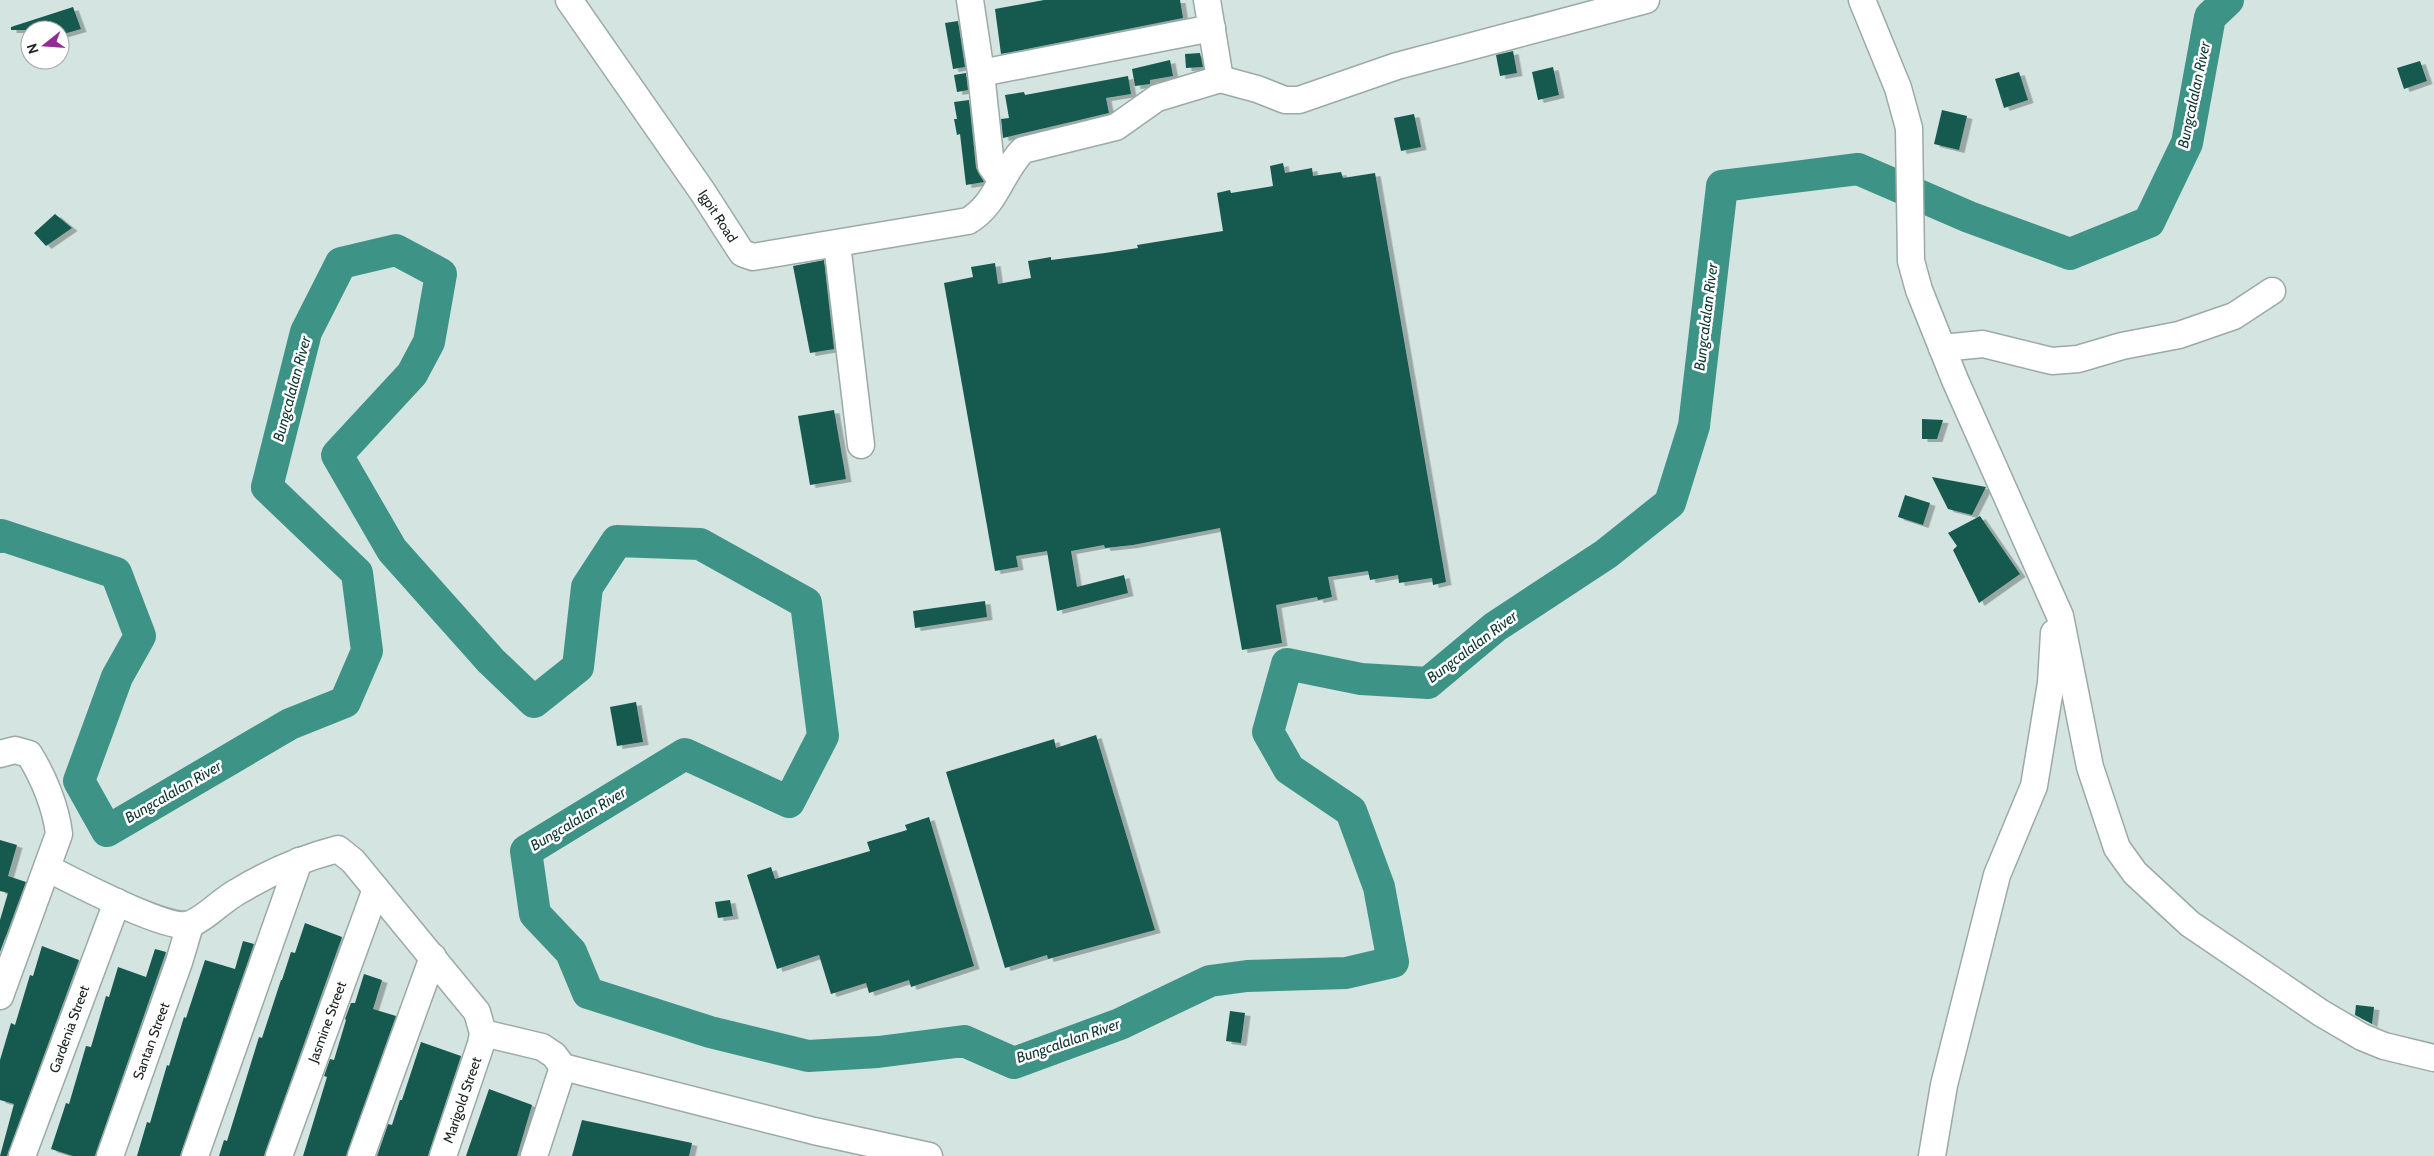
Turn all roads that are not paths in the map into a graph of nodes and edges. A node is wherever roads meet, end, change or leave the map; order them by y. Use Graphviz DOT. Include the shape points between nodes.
graph roads {
  1 [pos="569,0"];
  2 [pos="970,0"];
  3 [pos="1207,0"];
  4 [pos="1646,0"];
  5 [pos="1862,0"];
  6 [pos="1212,28"];
  7 [pos="981,73"];
  8 [pos="1220,79"];
  9 [pos="1001,180"];
  10 [pos="837,244"];
  11 [pos="2272,291"];
  12 [pos="1942,348"];
  13 [pos="861,445"];
  14 [pos="2055,605"];
  15 [pos="2,760"];
  16 [pos="299,861"];
  17 [pos="47,868"];
  18 [pos="376,889"];
  19 [pos="116,902"];
  20 [pos="190,925"];
  21 [pos="434,957"];
  22 [pos="0,996"];
  23 [pos="482,1038"];
  24 [pos="2434,1058"];
  25 [pos="563,1067"];
  26 [pos="537,1155"];
  27 [pos="22,1156"];
  28 [pos="110,1156"];
  29 [pos="195,1156"];
  30 [pos="278,1156"];
  31 [pos="361,1156"];
  32 [pos="443,1156"];
  33 [pos="928,1156"];
  34 [pos="1932,1156"];
  1 -- 10 [label="street, Igpit Road" via="742,253 753,257"];
  2 -- 7 [label="street"];
  3 -- 6 [label="street"];
  4 -- 8 [label="street" via="1397,66 1300,100 1284,100"];
  5 -- 12 [label="street" via="1898,88 1909,128 1911,261"];
  6 -- 7 [label="street"];
  6 -- 8 [label="street"];
  7 -- 9 [label="street" via="991,166"];
  8 -- 9 [label="street, Igpit Road" via="1157,98 1116,127 1023,150"];
  9 -- 10 [label="street, Igpit Road" via="995,196 983,211 968,221"];
  10 -- 13 [label="street"];
  11 -- 12 [label="street" via="2234,316 2179,335 2078,359 2052,361 1982,344"];
  12 -- 14 [label="street"];
  14 -- 24 [label="street" via="2062,625 2090,767 2117,848 2135,872 2190,924 2321,1013 2384,1046"];
  14 -- 34 [label="street" via="2051,683 2034,786 1998,875 1944,1086"];
  15 -- 17 [label="street" via="15,750 29,754 57,818 58,834"];
  16 -- 18 [label="street" via="338,849"];
  16 -- 20 [label="street" via="237,892"];
  16 -- 29 [label="street"];
  17 -- 19 [label="street"];
  17 -- 22 [label="street"];
  18 -- 21 [label="street"];
  18 -- 30 [label="street, Jasmine Street"];
  19 -- 20 [label="street" via="176,925"];
  19 -- 27 [label="street, Gardenia Street"];
  20 -- 28 [label="street, Santan Street" via="180,962"];
  21 -- 23 [label="street" via="477,1012"];
  21 -- 31 [label="street"];
  23 -- 25 [label="street" via="542,1047"];
  23 -- 32 [label="street, Marigold Street"];
  25 -- 26 [label="street"];
  25 -- 33 [label="street" via="814,1131"];
}
